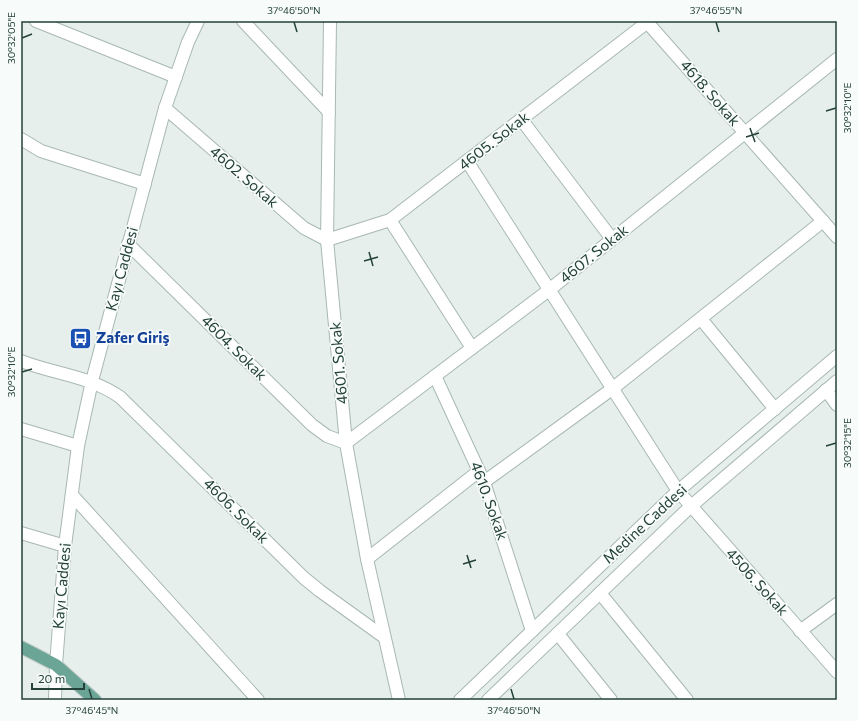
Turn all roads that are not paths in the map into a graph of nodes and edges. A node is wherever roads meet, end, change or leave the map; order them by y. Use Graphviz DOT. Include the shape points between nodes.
graph roads {
  1 [pos="36,21"];
  2 [pos="198,21"];
  3 [pos="243,21"];
  4 [pos="330,21"];
  5 [pos="648,22"];
  6 [pos="837,59"];
  7 [pos="176,77"];
  8 [pos="165,108"];
  9 [pos="329,112"];
  10 [pos="522,119"];
  11 [pos="745,133"];
  12 [pos="21,139"];
  13 [pos="467,161"];
  14 [pos="144,184"];
  15 [pos="390,220"];
  16 [pos="823,221"];
  17 [pos="837,237"];
  18 [pos="612,239"];
  19 [pos="327,240"];
  20 [pos="128,244"];
  21 [pos="549,290"];
  22 [pos="701,319"];
  23 [pos="472,348"];
  24 [pos="837,356"];
  25 [pos="21,361"];
  26 [pos="434,376"];
  27 [pos="92,381"];
  28 [pos="837,381"];
  29 [pos="612,389"];
  30 [pos="826,390"];
  31 [pos="837,404"];
  32 [pos="775,409"];
  33 [pos="21,429"];
  34 [pos="346,442"];
  35 [pos="78,446"];
  36 [pos="482,476"];
  37 [pos="678,491"];
  38 [pos="72,495"];
  39 [pos="690,507"];
  40 [pos="21,533"];
  41 [pos="65,546"];
  42 [pos="367,559"];
  43 [pos="600,593"];
  44 [pos="837,604"];
  45 [pos="532,631"];
  46 [pos="800,631"];
  47 [pos="558,634"];
  48 [pos="384,637"];
  49 [pos="21,647"];
  50 [pos="56,665"];
  51 [pos="837,672"];
  52 [pos="55,700"];
  53 [pos="95,700"];
  54 [pos="258,700"];
  55 [pos="399,700"];
  56 [pos="460,700"];
  57 [pos="488,700"];
  58 [pos="611,700"];
  59 [pos="687,700"];
  1 -- 7 [label="street"];
  2 -- 7 [label="street, Kayı Caddesi"];
  3 -- 9 [label="street"];
  4 -- 9 [label="street, 4601. Sokak"];
  5 -- 10 [label="street, 4605. Sokak"];
  5 -- 11 [label="street, 4618. Sokak"];
  6 -- 11 [label="street, 4607. Sokak"];
  7 -- 8 [label="street, Kayı Caddesi"];
  8 -- 14 [label="street, Kayı Caddesi"];
  8 -- 19 [label="street, 4602. Sokak" via="304,228"];
  9 -- 19 [label="street, 4601. Sokak"];
  10 -- 13 [label="street, 4605. Sokak"];
  10 -- 18 [label="street"];
  11 -- 16 [label="street, 4618. Sokak"];
  11 -- 18 [label="street, 4607. Sokak"];
  12 -- 14 [label="street" via="41,150"];
  13 -- 15 [label="street, 4605. Sokak"];
  13 -- 21 [label="street, 4506. Sokak"];
  14 -- 20 [label="street, Kayı Caddesi"];
  15 -- 19 [label="street, 4605. Sokak"];
  15 -- 23 [label="street"];
  16 -- 17 [label="street, 4618. Sokak"];
  16 -- 22 [label="street"];
  18 -- 21 [label="street, 4607. Sokak"];
  19 -- 34 [label="street, 4601. Sokak"];
  20 -- 27 [label="street, Kayı Caddesi"];
  20 -- 34 [label="street, 4604. Sokak" via="312,425 327,436"];
  21 -- 23 [label="street, 4607. Sokak"];
  21 -- 29 [label="street, 4506. Sokak"];
  22 -- 29 [label="street"];
  22 -- 32 [label="street"];
  23 -- 26 [label="street, 4607. Sokak"];
  24 -- 32 [label="street, Medine Caddesi"];
  25 -- 27 [label="street, 4606. Sokak"];
  26 -- 34 [label="street, 4607. Sokak"];
  26 -- 36 [label="street, 4610. Sokak"];
  27 -- 35 [label="street, Kayı Caddesi"];
  27 -- 48 [label="street, 4606. Sokak" via="108,389 134,410 304,578"];
  28 -- 30 [label="street, Medine Caddesi"];
  29 -- 36 [label="street"];
  29 -- 37 [label="street, 4506. Sokak"];
  30 -- 31 [label="street"];
  30 -- 39 [label="street, Medine Caddesi"];
  32 -- 37 [label="street, Medine Caddesi"];
  33 -- 35 [label="street"];
  34 -- 42 [label="street, 4601. Sokak"];
  35 -- 38 [label="street, Kayı Caddesi"];
  36 -- 42 [label="street"];
  36 -- 45 [label="street, 4610. Sokak"];
  37 -- 39 [label="street, 4506. Sokak"];
  37 -- 45 [label="street, Medine Caddesi"];
  38 -- 41 [label="street, Kayı Caddesi"];
  38 -- 54 [label="street"];
  39 -- 43 [label="street, Medine Caddesi"];
  39 -- 46 [label="street, 4506. Sokak"];
  40 -- 41 [label="street"];
  41 -- 50 [label="street, Kayı Caddesi"];
  42 -- 48 [label="street, 4601. Sokak"];
  43 -- 47 [label="street, Medine Caddesi"];
  43 -- 59 [label="street"];
  44 -- 46 [label="street"];
  45 -- 56 [label="street, Medine Caddesi"];
  46 -- 51 [label="street, 4506. Sokak"];
  47 -- 57 [label="street, Medine Caddesi"];
  47 -- 58 [label="street"];
  48 -- 55 [label="street, 4601. Sokak"];
  49 -- 50 [label="main road"];
  50 -- 52 [label="street, Kayı Caddesi"];
  50 -- 53 [label="main road"];
}
